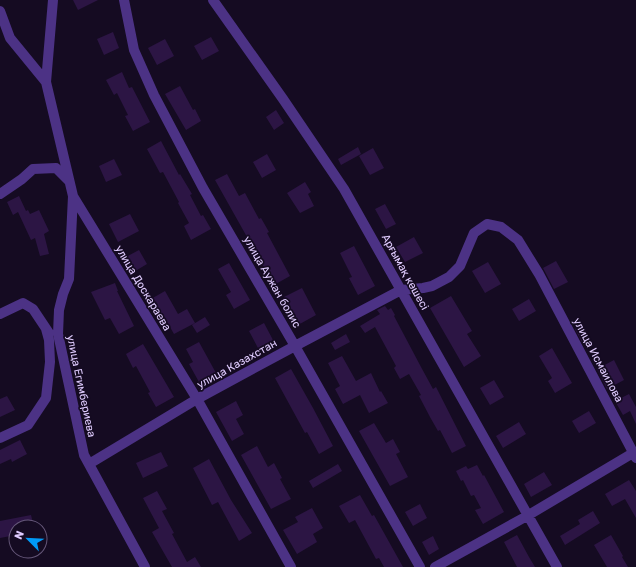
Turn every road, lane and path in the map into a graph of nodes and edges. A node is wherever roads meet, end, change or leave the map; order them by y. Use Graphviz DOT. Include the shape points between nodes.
graph roads {
  1 [pos="53,0"];
  2 [pos="124,0"];
  3 [pos="213,0"];
  4 [pos="0,11"];
  5 [pos="46,82"];
  6 [pos="69,181"];
  7 [pos="0,194"];
  8 [pos="73,196"];
  9 [pos="401,290"];
  10 [pos="0,314"];
  11 [pos="46,329"];
  12 [pos="295,346"];
  13 [pos="61,350"];
  14 [pos="197,399"];
  15 [pos="0,438"];
  16 [pos="635,455"];
  17 [pos="89,464"];
  18 [pos="527,516"];
  19 [pos="145,567"];
  20 [pos="291,567"];
  21 [pos="420,567"];
  22 [pos="435,567"];
  23 [pos="557,567"];
  1 -- 5 [label="street, улица Доскараева"];
  2 -- 12 [label="street, улица Аужан болис" via="134,50 154,95 203,188"];
  3 -- 9 [label="street, Арғымақ көшесі" via="344,189"];
  4 -- 5 [label="street" via="10,38"];
  5 -- 6 [label="street, улица Доскараева"];
  6 -- 7 [label="street" via="56,168 34,169"];
  6 -- 8 [label="street, улица Доскараева"];
  8 -- 13 [label="street, улица Егимбериева" via="69,279 59,310 58,334"];
  8 -- 14 [label="street, улица Доскараева"];
  9 -- 12 [label="street, улица Казахстан"];
  9 -- 16 [label="street, улица Исмаилова" via="432,286 449,277 460,266 474,233 487,224 501,227 518,240 539,274"];
  9 -- 18 [label="street, Арғымақ көшесі"];
  10 -- 11 [label="street" via="23,303 33,309"];
  11 -- 13 [label="street"];
  11 -- 15 [label="street" via="50,362 46,398 28,426"];
  12 -- 14 [label="street, улица Казахстан"];
  12 -- 21 [label="street, улица Аужан болис"];
  13 -- 17 [label="street, улица Егимбериева" via="84,455"];
  14 -- 17 [label="street, улица Казахстан"];
  14 -- 20 [label="street, улица Доскараева"];
  16 -- 18 [label="street"];
  17 -- 19 [label="street, улица Егимбериева"];
  18 -- 22 [label="street"];
  18 -- 23 [label="street, Арғымақ көшесі"];
}
